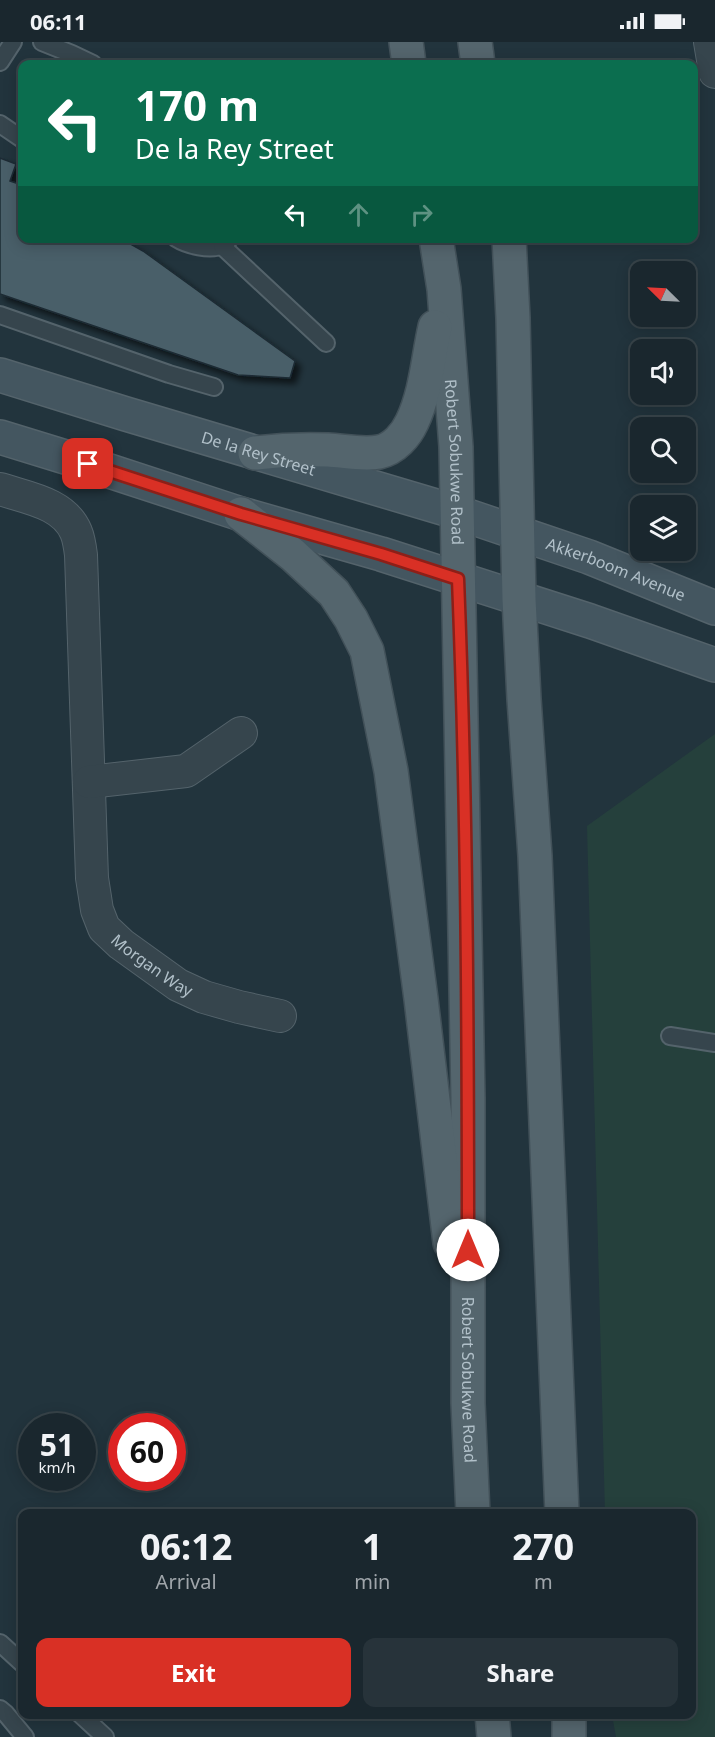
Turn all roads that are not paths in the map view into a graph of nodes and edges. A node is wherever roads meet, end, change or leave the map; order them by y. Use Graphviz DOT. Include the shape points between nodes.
graph roads {
  1 [pos="13,42"];
  2 [pos="42,42"];
  3 [pos="406,42"];
  4 [pos="475,42"];
  5 [pos="710,42"];
  6 [pos="85,60"];
  7 [pos="408,60"];
  8 [pos="477,60"];
  9 [pos="0,62"];
  10 [pos="715,72"];
  11 [pos="0,124"];
  12 [pos="18,136"];
  13 [pos="184,243"];
  14 [pos="222,243"];
  15 [pos="227,243"];
  16 [pos="437,243"];
  17 [pos="509,243"];
  18 [pos="444,289"];
  19 [pos="0,315"];
  20 [pos="326,344"];
  21 [pos="0,375"];
  22 [pos="214,387"];
  23 [pos="0,437"];
  24 [pos="255,453"];
  25 [pos="0,489"];
  26 [pos="456,512"];
  27 [pos="241,514"];
  28 [pos="518,532"];
  29 [pos="458,579"];
  30 [pos="519,599"];
  31 [pos="715,608"];
  32 [pos="715,665"];
  33 [pos="241,733"];
  34 [pos="89,782"];
  35 [pos="280,1016"];
  36 [pos="670,1036"];
  37 [pos="715,1043"];
  38 [pos="468,1403"];
  39 [pos="473,1509"];
  40 [pos="562,1509"];
  41 [pos="0,1643"];
  42 [pos="18,1659"];
  43 [pos="0,1709"];
  44 [pos="85,1719"];
  45 [pos="492,1719"];
  46 [pos="568,1719"];
  47 [pos="25,1737"];
  48 [pos="105,1737"];
  49 [pos="494,1737"];
  50 [pos="569,1737"];
  1 -- 9 [label="lane"];
  2 -- 6 [label="lane"];
  3 -- 7 [label="main road"];
  4 -- 8 [label="main road"];
  5 -- 10 [label="street"];
  11 -- 12 [label="lane"];
  13 -- 14 [label="lane" via="204,247"];
  15 -- 20 [label="lane"];
  16 -- 18 [label="main road, Robert Sobukwe Road"];
  17 -- 28 [label="main road"];
  18 -- 24 [label="main road" via="420,400 403,437 380,452 287,449"];
  18 -- 26 [label="main road, Robert Sobukwe Road" via="456,447"];
  19 -- 22 [label="lane"];
  21 -- 24 [label="main road, De la Rey Street"];
  23 -- 27 [label="main road"];
  24 -- 26 [label="main road, De la Rey Street"];
  25 -- 34 [label="street, Morgan Way" via="50,506 63,514 78,534"];
  26 -- 28 [label="main road, De la Rey Street"];
  26 -- 29 [label="main road, Robert Sobukwe Road"];
  27 -- 29 [label="main road"];
  27 -- 38 [label="main road" via="334,593 367,651 390,771 408,901"];
  28 -- 30 [label="main road"];
  28 -- 31 [label="main road, Akkerboom Avenue"];
  29 -- 30 [label="main road"];
  29 -- 38 [label="main road, Robert Sobukwe Road" via="468,1098"];
  30 -- 32 [label="main road"];
  30 -- 40 [label="main road" via="535,856"];
  33 -- 34 [label="street" via="186,771"];
  34 -- 35 [label="street, Morgan Way" via="93,878 104,928 178,985 204,997"];
  36 -- 37 [label="lane"];
  38 -- 39 [label="main road, Robert Sobukwe Road"];
  41 -- 42 [label="lane"];
  43 -- 47 [label="lane"];
  44 -- 48 [label="lane"];
  45 -- 49 [label="main road"];
  46 -- 50 [label="main road"];
}
